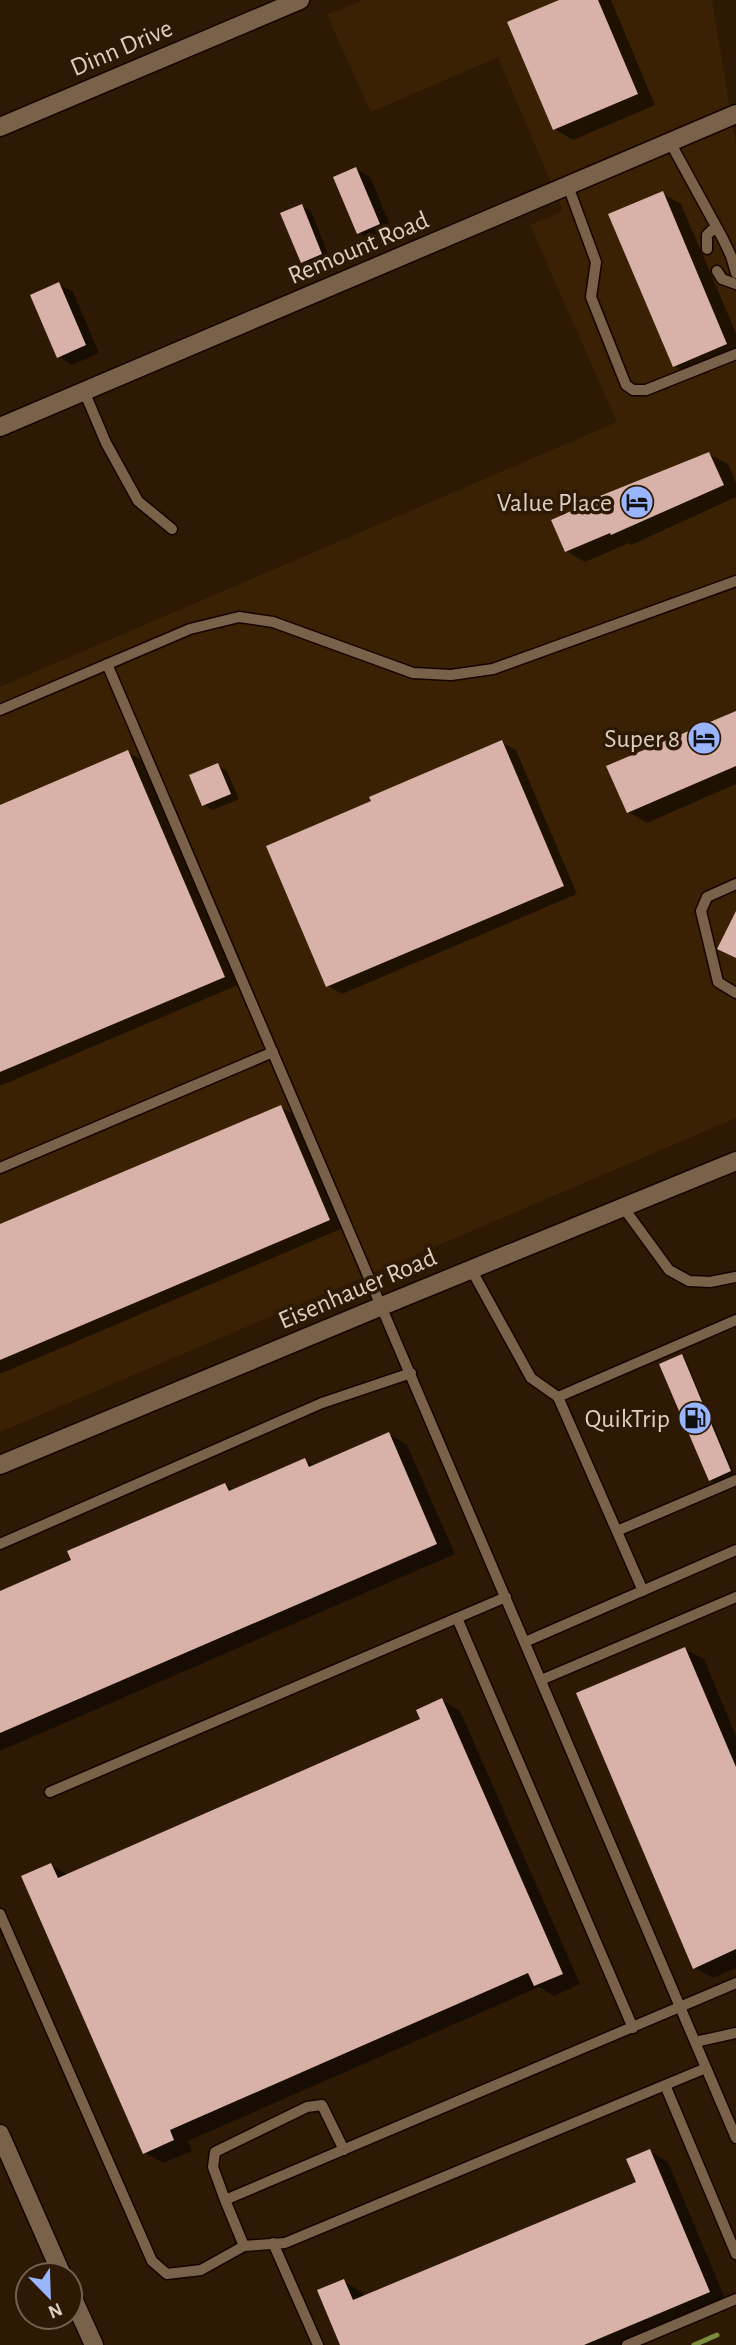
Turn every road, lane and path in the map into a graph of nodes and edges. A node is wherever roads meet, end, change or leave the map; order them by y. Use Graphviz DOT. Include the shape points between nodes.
graph roads {
  1 [pos="300,0"];
  2 [pos="736,114"];
  3 [pos="0,127"];
  4 [pos="670,142"];
  5 [pos="568,186"];
  6 [pos="716,226"];
  7 [pos="707,248"];
  8 [pos="717,271"];
  9 [pos="736,273"];
  10 [pos="736,284"];
  11 [pos="736,354"];
  12 [pos="85,391"];
  13 [pos="0,427"];
  14 [pos="172,529"];
  15 [pos="736,581"];
  16 [pos="107,664"];
  17 [pos="0,710"];
  18 [pos="736,884"];
  19 [pos="736,993"];
  20 [pos="273,1052"];
  21 [pos="736,1161"];
  22 [pos="0,1168"];
  23 [pos="623,1207"];
  24 [pos="471,1269"];
  25 [pos="735,1279"];
  26 [pos="382,1306"];
  27 [pos="736,1320"];
  28 [pos="411,1373"];
  29 [pos="558,1397"];
  30 [pos="0,1465"];
  31 [pos="736,1480"];
  32 [pos="617,1531"];
  33 [pos="0,1544"];
  34 [pos="736,1550"];
  35 [pos="643,1591"];
  36 [pos="506,1597"];
  37 [pos="736,1597"];
  38 [pos="457,1618"];
  39 [pos="525,1642"];
  40 [pos="541,1680"];
  41 [pos="50,1793"];
  42 [pos="0,1914"];
  43 [pos="736,1983"];
  44 [pos="680,2008"];
  45 [pos="633,2028"];
  46 [pos="736,2033"];
  47 [pos="695,2042"];
  48 [pos="706,2068"];
  49 [pos="665,2085"];
  50 [pos="0,2134"];
  51 [pos="736,2138"];
  52 [pos="344,2150"];
  53 [pos="225,2200"];
  54 [pos="273,2243"];
  55 [pos="244,2246"];
  56 [pos="736,2254"];
  57 [pos="56,2261"];
  58 [pos="736,2299"];
  59 [pos="318,2345"];
  60 [pos="627,2345"];
  1 -- 3 [label="street, Dinn Drive"];
  2 -- 4 [label="street, Remount Road"];
  4 -- 5 [label="street, Remount Road"];
  4 -- 6 [label="lane"];
  5 -- 11 [label="lane" via="596,262 591,297 626,385 646,390"];
  5 -- 12 [label="street, Remount Road"];
  6 -- 7 [label="lane" via="707,235"];
  6 -- 9 [label="lane"];
  8 -- 10 [label="lane" via="722,279"];
  12 -- 13 [label="street, Remount Road"];
  12 -- 14 [label="lane" via="106,443 138,501"];
  15 -- 16 [label="lane" via="493,669 451,676 413,673 274,622 239,617 190,629"];
  16 -- 17 [label="lane"];
  16 -- 20 [label="lane"];
  18 -- 19 [label="lane" via="706,897 701,911 718,982"];
  20 -- 22 [label="lane"];
  20 -- 26 [label="lane"];
  21 -- 23 [label="street, Eisenhauer Road"];
  23 -- 24 [label="street, Eisenhauer Road"];
  23 -- 25 [label="lane" via="669,1270 689,1281"];
  24 -- 26 [label="street, Eisenhauer Road"];
  24 -- 29 [label="lane" via="531,1378"];
  26 -- 28 [label="lane"];
  26 -- 30 [label="street, Eisenhauer Road"];
  27 -- 29 [label="lane"];
  28 -- 33 [label="lane" via="322,1403"];
  28 -- 36 [label="lane"];
  29 -- 32 [label="lane"];
  31 -- 32 [label="lane"];
  32 -- 35 [label="lane"];
  34 -- 35 [label="lane"];
  35 -- 39 [label="lane"];
  36 -- 38 [label="lane"];
  36 -- 39 [label="lane"];
  37 -- 40 [label="lane"];
  38 -- 41 [label="lane"];
  38 -- 45 [label="lane"];
  39 -- 40 [label="lane"];
  40 -- 44 [label="lane"];
  42 -- 55 [label="lane" via="152,2262 167,2274 201,2270"];
  43 -- 44 [label="lane"];
  44 -- 45 [label="lane"];
  44 -- 47 [label="lane"];
  45 -- 52 [label="lane"];
  46 -- 47 [label="lane"];
  47 -- 48 [label="lane"];
  48 -- 49 [label="lane"];
  48 -- 51 [label="lane"];
  49 -- 54 [label="lane" via="285,2242"];
  49 -- 56 [label="lane"];
  50 -- 57 [label="street"];
  52 -- 53 [label="lane"];
  52 -- 53 [label="lane" via="322,2105 307,2107 215,2152 213,2167"];
  53 -- 55 [label="lane"];
  54 -- 55 [label="lane"];
  54 -- 59 [label="lane"];
  58 -- 60 [label="lane"];
}
